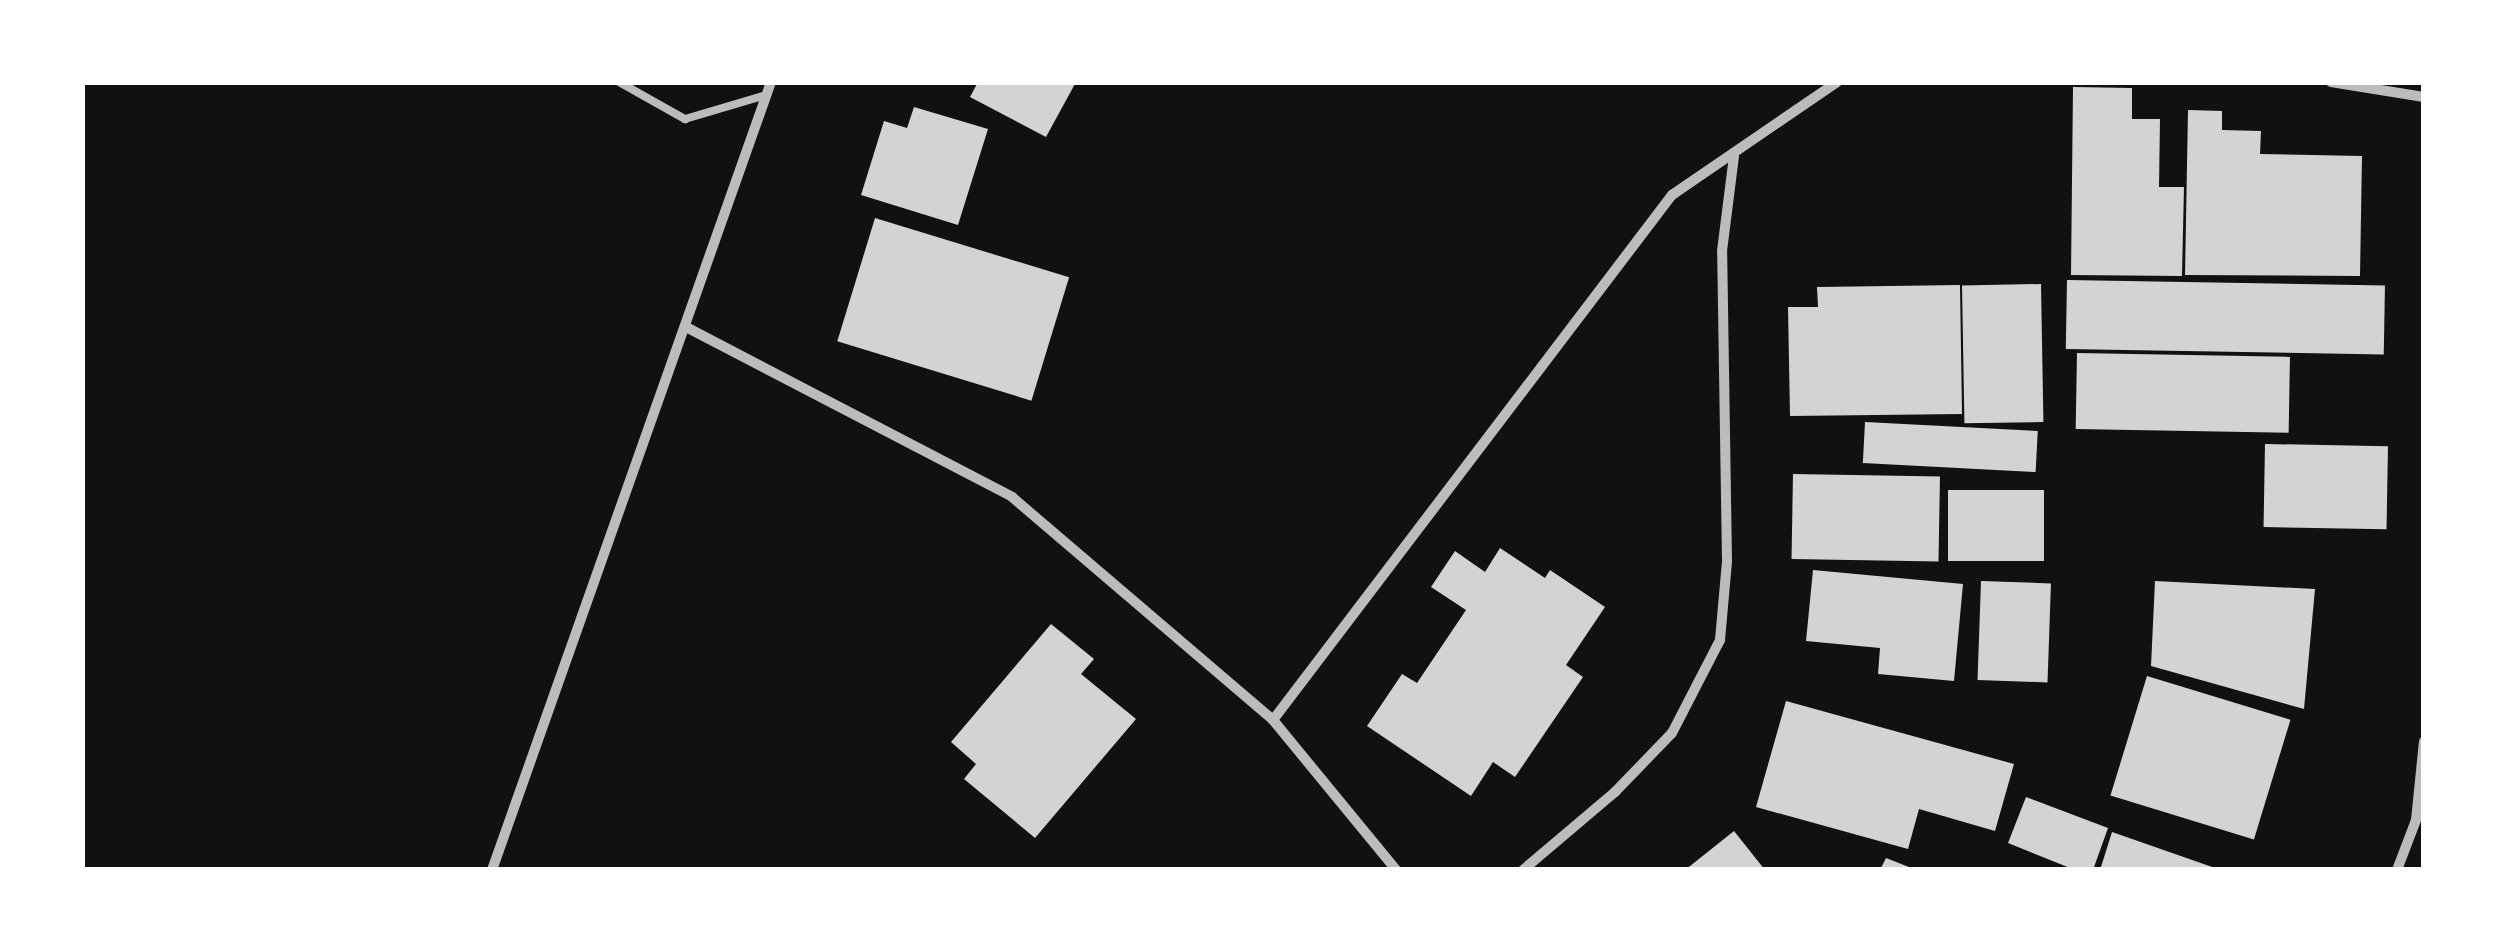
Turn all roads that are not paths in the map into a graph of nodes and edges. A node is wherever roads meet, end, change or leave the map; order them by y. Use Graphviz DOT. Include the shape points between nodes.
graph roads {
  1 [pos="620,82"];
  2 [pos="771,82"];
  3 [pos="2331,82"];
  4 [pos="1828,84"];
  5 [pos="766,95"];
  6 [pos="2424,97"];
  7 [pos="1734,156"];
  8 [pos="686,328"];
  9 [pos="1273,720"];
  10 [pos="2424,741"];
  11 [pos="2420,819"];
  12 [pos="492,870"];
  13 [pos="1396,870"];
  14 [pos="1522,870"];
  15 [pos="2397,870"];
  1 -- 5 [label="lane" via="685,119"];
  2 -- 5 [label="street"];
  3 -- 6 [label="street"];
  4 -- 7 [label="street"];
  5 -- 8 [label="street"];
  7 -- 9 [label="street" via="1672,195"];
  7 -- 14 [label="street" via="1722,251 1727,561 1720,640 1672,733 1615,792"];
  8 -- 9 [label="street" via="1012,497"];
  8 -- 12 [label="street"];
  9 -- 13 [label="street"];
  10 -- 11 [label="street"];
  11 -- 15 [label="street"];
}
